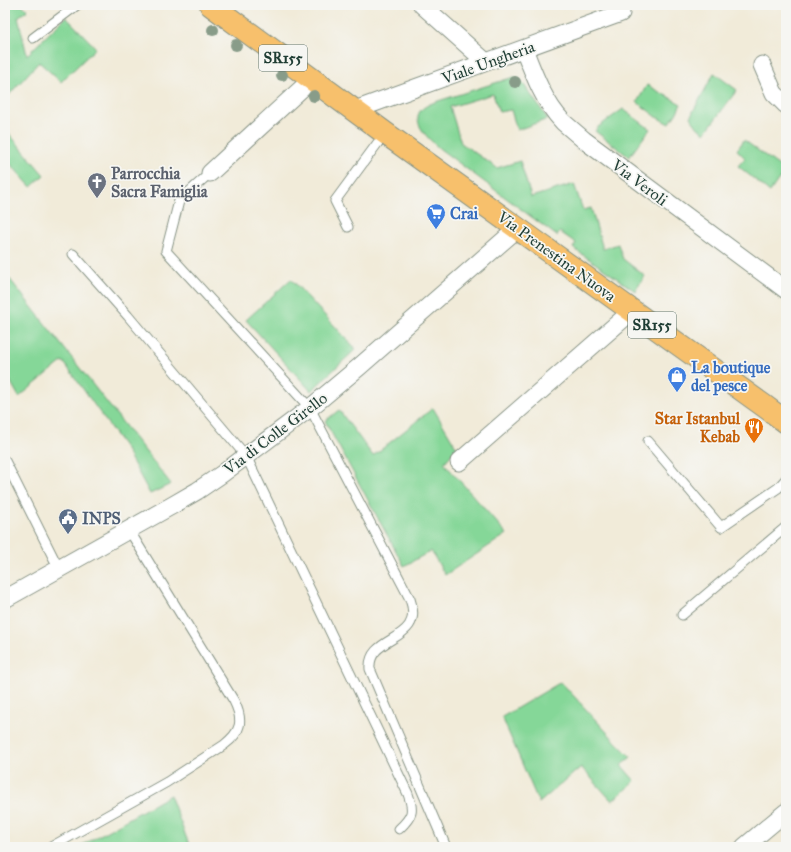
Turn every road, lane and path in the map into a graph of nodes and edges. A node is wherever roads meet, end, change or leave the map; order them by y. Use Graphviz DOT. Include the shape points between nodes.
graph roads {
  1 [pos="76,5"];
  2 [pos="211,5"];
  3 [pos="422,5"];
  4 [pos="619,9"];
  5 [pos="33,38"];
  6 [pos="524,49"];
  7 [pos="486,62"];
  8 [pos="762,64"];
  9 [pos="312,79"];
  10 [pos="786,105"];
  11 [pos="355,110"];
  12 [pos="385,133"];
  13 [pos="210,173"];
  14 [pos="348,227"];
  15 [pos="518,228"];
  16 [pos="73,254"];
  17 [pos="786,290"];
  18 [pos="632,310"];
  19 [pos="310,408"];
  20 [pos="786,422"];
  21 [pos="648,441"];
  22 [pos="246,456"];
  23 [pos="5,461"];
  24 [pos="459,462"];
  25 [pos="786,479"];
  26 [pos="786,527"];
  27 [pos="129,530"];
  28 [pos="59,569"];
  29 [pos="5,599"];
  30 [pos="682,615"];
  31 [pos="786,812"];
  32 [pos="399,829"];
  33 [pos="50,847"];
  34 [pos="446,847"];
  35 [pos="744,847"];
  1 -- 5 [label="lane"];
  2 -- 9 [label="main road, Via Prenestina Nuova / SR155"];
  3 -- 7 [label="street"];
  4 -- 6 [label="street, Viale Ungheria"];
  6 -- 7 [label="street, Viale Ungheria"];
  6 -- 17 [label="street, Via Veroli" via="544,96 563,122"];
  7 -- 11 [label="street, Viale Ungheria"];
  8 -- 10 [label="street" via="774,93"];
  9 -- 11 [label="main road, Via Prenestina Nuova / SR155"];
  9 -- 13 [label="street"];
  11 -- 12 [label="main road, Via Prenestina Nuova / SR155"];
  12 -- 14 [label="lane" via="335,201"];
  12 -- 15 [label="main road, Via Prenestina Nuova / SR155"];
  13 -- 19 [label="lane" via="179,201 166,251"];
  15 -- 18 [label="main road, Via Prenestina Nuova / SR155"];
  15 -- 19 [label="street, Via di Colle Girello"];
  16 -- 22 [label="lane"];
  18 -- 20 [label="main road, Via Prenestina Nuova / SR155"];
  18 -- 24 [label="street"];
  19 -- 22 [label="street, Via di Colle Girello"];
  19 -- 34 [label="lane" via="413,605 411,622 404,632 375,652 371,657 370,669"];
  21 -- 25 [label="lane" via="721,527 778,488"];
  22 -- 27 [label="street, Via di Colle Girello" via="186,498"];
  22 -- 32 [label="lane" via="408,794 412,807 411,815"];
  23 -- 28 [label="lane"];
  26 -- 30 [label="lane"];
  27 -- 28 [label="street, Via di Colle Girello"];
  27 -- 33 [label="lane" via="234,701 240,722 232,739 224,745 167,782"];
  28 -- 29 [label="street, Via di Colle Girello"];
  31 -- 35 [label="street"];
}
